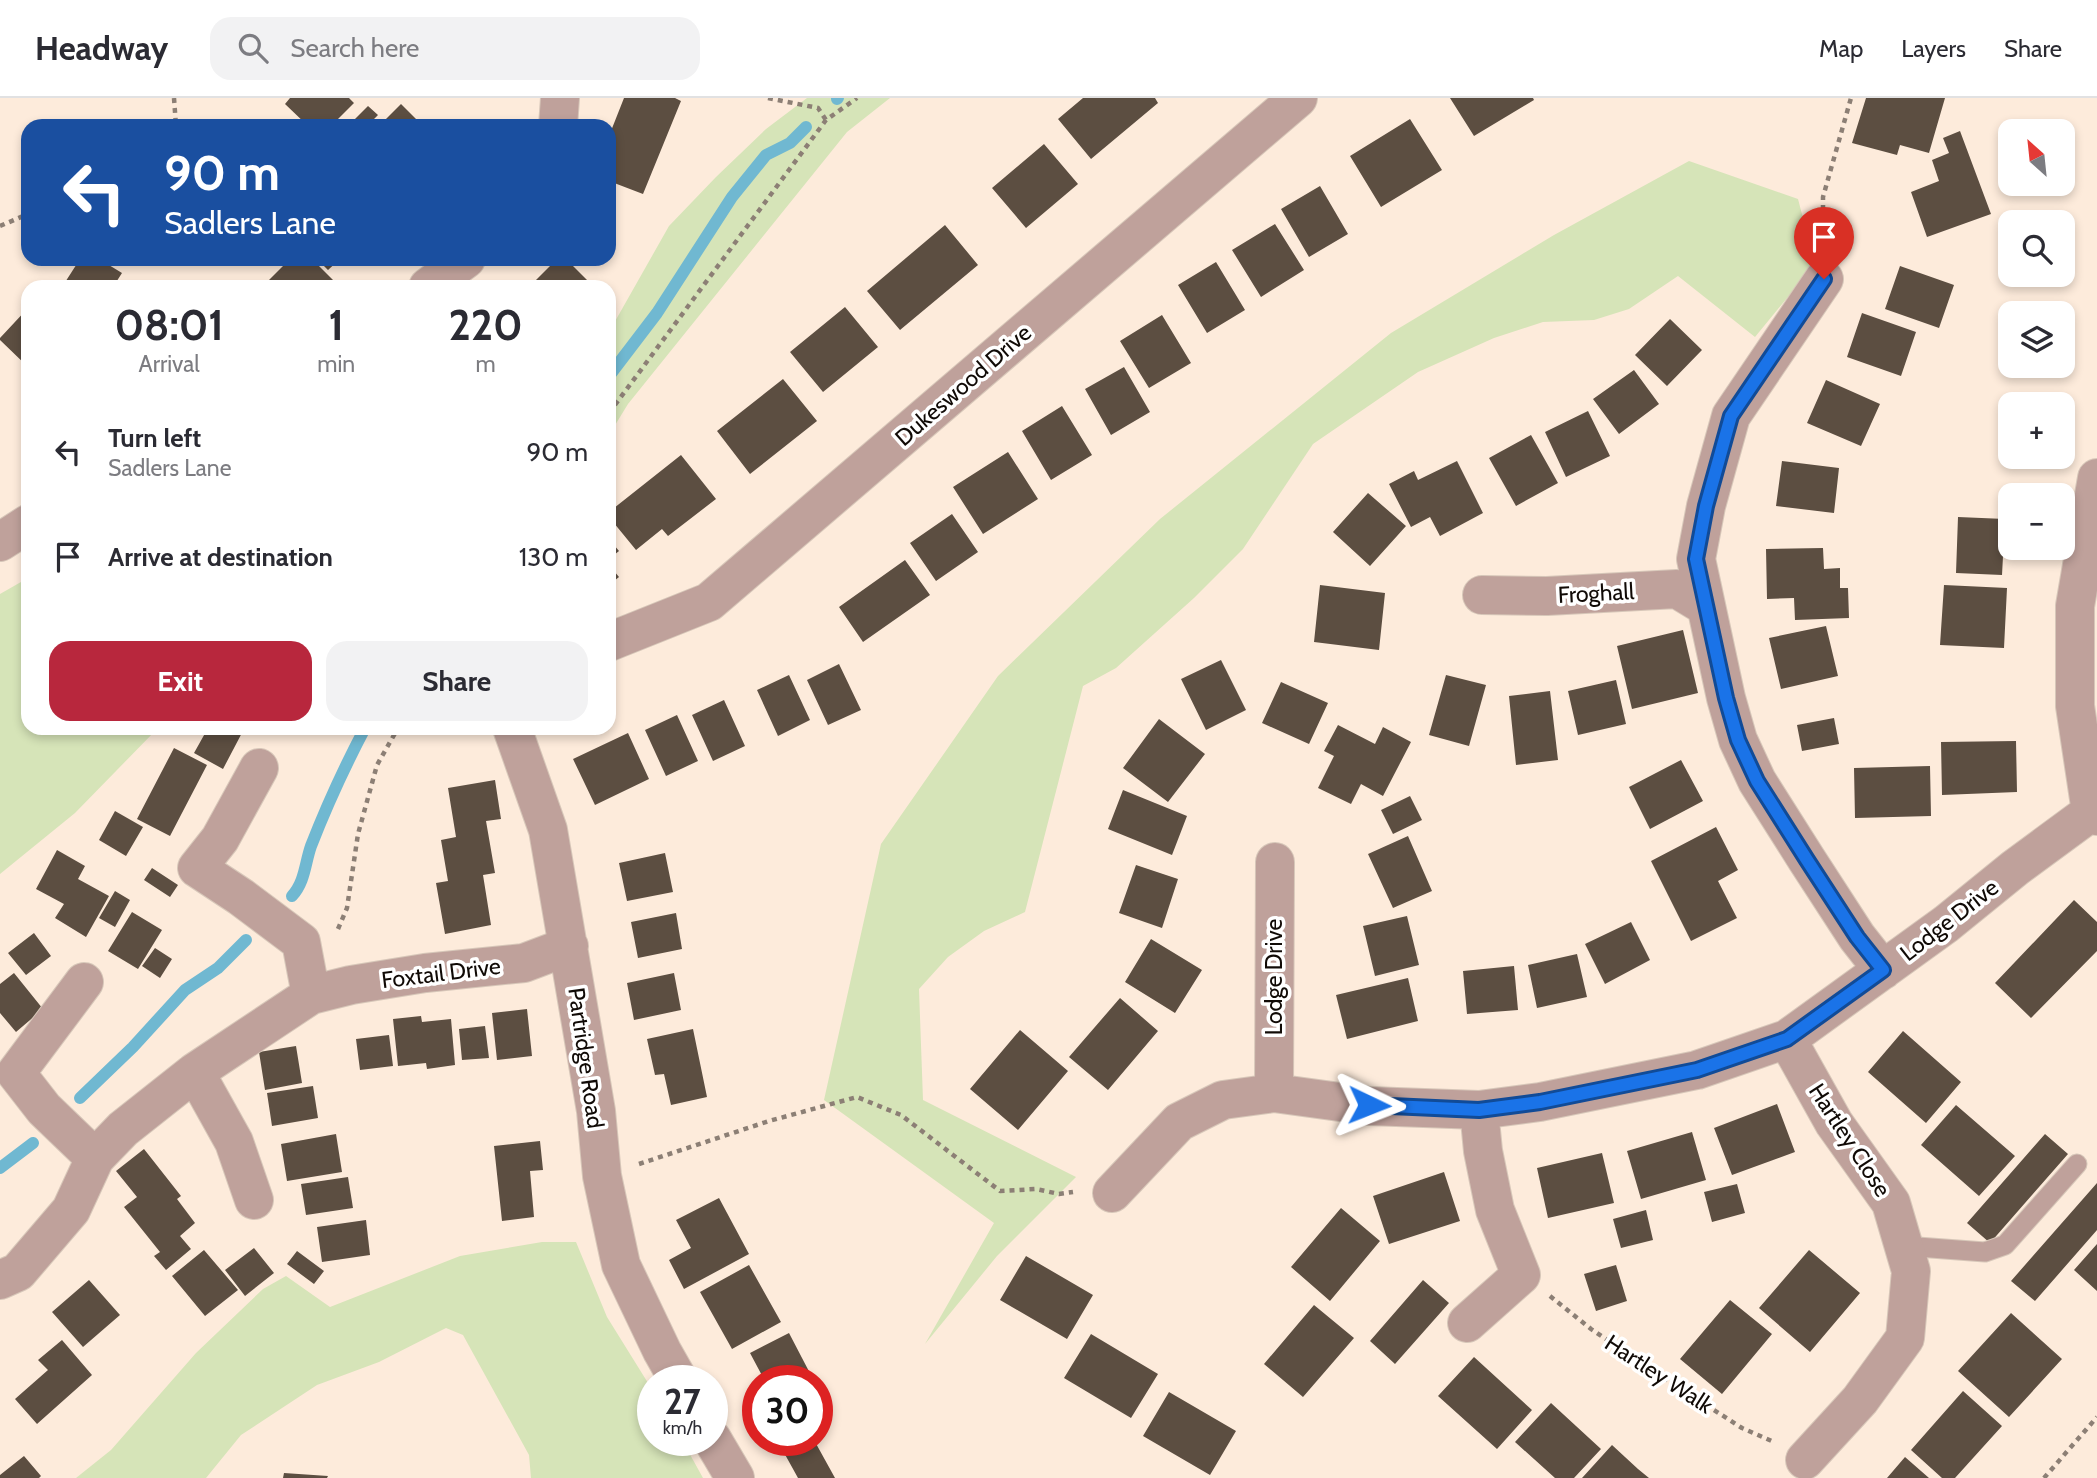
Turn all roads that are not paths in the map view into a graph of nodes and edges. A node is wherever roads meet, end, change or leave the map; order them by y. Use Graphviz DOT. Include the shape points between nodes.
graph roads {
  1 [pos="560,98"];
  2 [pos="1298,98"];
  3 [pos="558,119"];
  4 [pos="456,266"];
  5 [pos="1824,279"];
  6 [pos="438,280"];
  7 [pos="2097,478"];
  8 [pos="21,528"];
  9 [pos="0,542"];
  10 [pos="1482,595"];
  11 [pos="1705,606"];
  12 [pos="616,639"];
  13 [pos="514,735"];
  14 [pos="259,768"];
  15 [pos="2094,814"];
  16 [pos="1275,862"];
  17 [pos="569,946"];
  18 [pos="1883,970"];
  19 [pos="84,982"];
  20 [pos="311,995"];
  21 [pos="1787,1039"];
  22 [pos="195,1072"];
  23 [pos="1274,1093"];
  24 [pos="1479,1110"];
  25 [pos="95,1158"];
  26 [pos="2077,1164"];
  27 [pos="1112,1193"];
  28 [pos="254,1200"];
  29 [pos="1904,1246"];
  30 [pos="0,1280"];
  31 [pos="1467,1323"];
  32 [pos="670,1365"];
  33 [pos="722,1456"];
  34 [pos="1805,1460"];
  35 [pos="735,1478"];
  1 -- 3 [label="street"];
  2 -- 12 [label="street, Dukeswood Drive" via="709,602"];
  4 -- 6 [label="street"];
  5 -- 11 [label="street" via="1731,416 1696,559"];
  7 -- 15 [label="street" via="2075,606 2075,706"];
  8 -- 9 [label="street"];
  10 -- 11 [label="street, Froghall" via="1677,589"];
  11 -- 18 [label="street" via="1738,740 1757,781"];
  13 -- 17 [label="street, Partridge Road" via="548,831"];
  14 -- 20 [label="street" via="220,839 197,868 301,943"];
  15 -- 18 [label="street, Lodge Drive" via="2015,868"];
  16 -- 23 [label="street, Lodge Drive"];
  17 -- 20 [label="street, Foxtail Drive" via="524,963 425,973"];
  17 -- 32 [label="street, Partridge Road" via="602,1176 621,1265"];
  18 -- 21 [label="street, Lodge Drive"];
  19 -- 25 [label="street" via="16,1073"];
  20 -- 22 [label="street, Foxtail Drive"];
  21 -- 24 [label="street, Lodge Drive" via="1697,1070"];
  21 -- 29 [label="street, Hartley Close" via="1835,1123 1891,1203"];
  22 -- 25 [label="street, Foxtail Drive" via="123,1129"];
  22 -- 28 [label="street" via="234,1142"];
  23 -- 24 [label="street, Lodge Drive" via="1369,1105"];
  23 -- 27 [label="street, Lodge Drive" via="1223,1100 1179,1122"];
  24 -- 31 [label="street" via="1495,1210 1521,1275"];
  25 -- 30 [label="street, Foxtail Drive" via="71,1210 18,1272"];
  26 -- 29 [label="lane" via="2005,1245 1986,1252"];
  29 -- 34 [label="street, Hartley Close" via="1911,1271 1905,1338 1860,1400"];
  33 -- 35 [label="street"];
}
